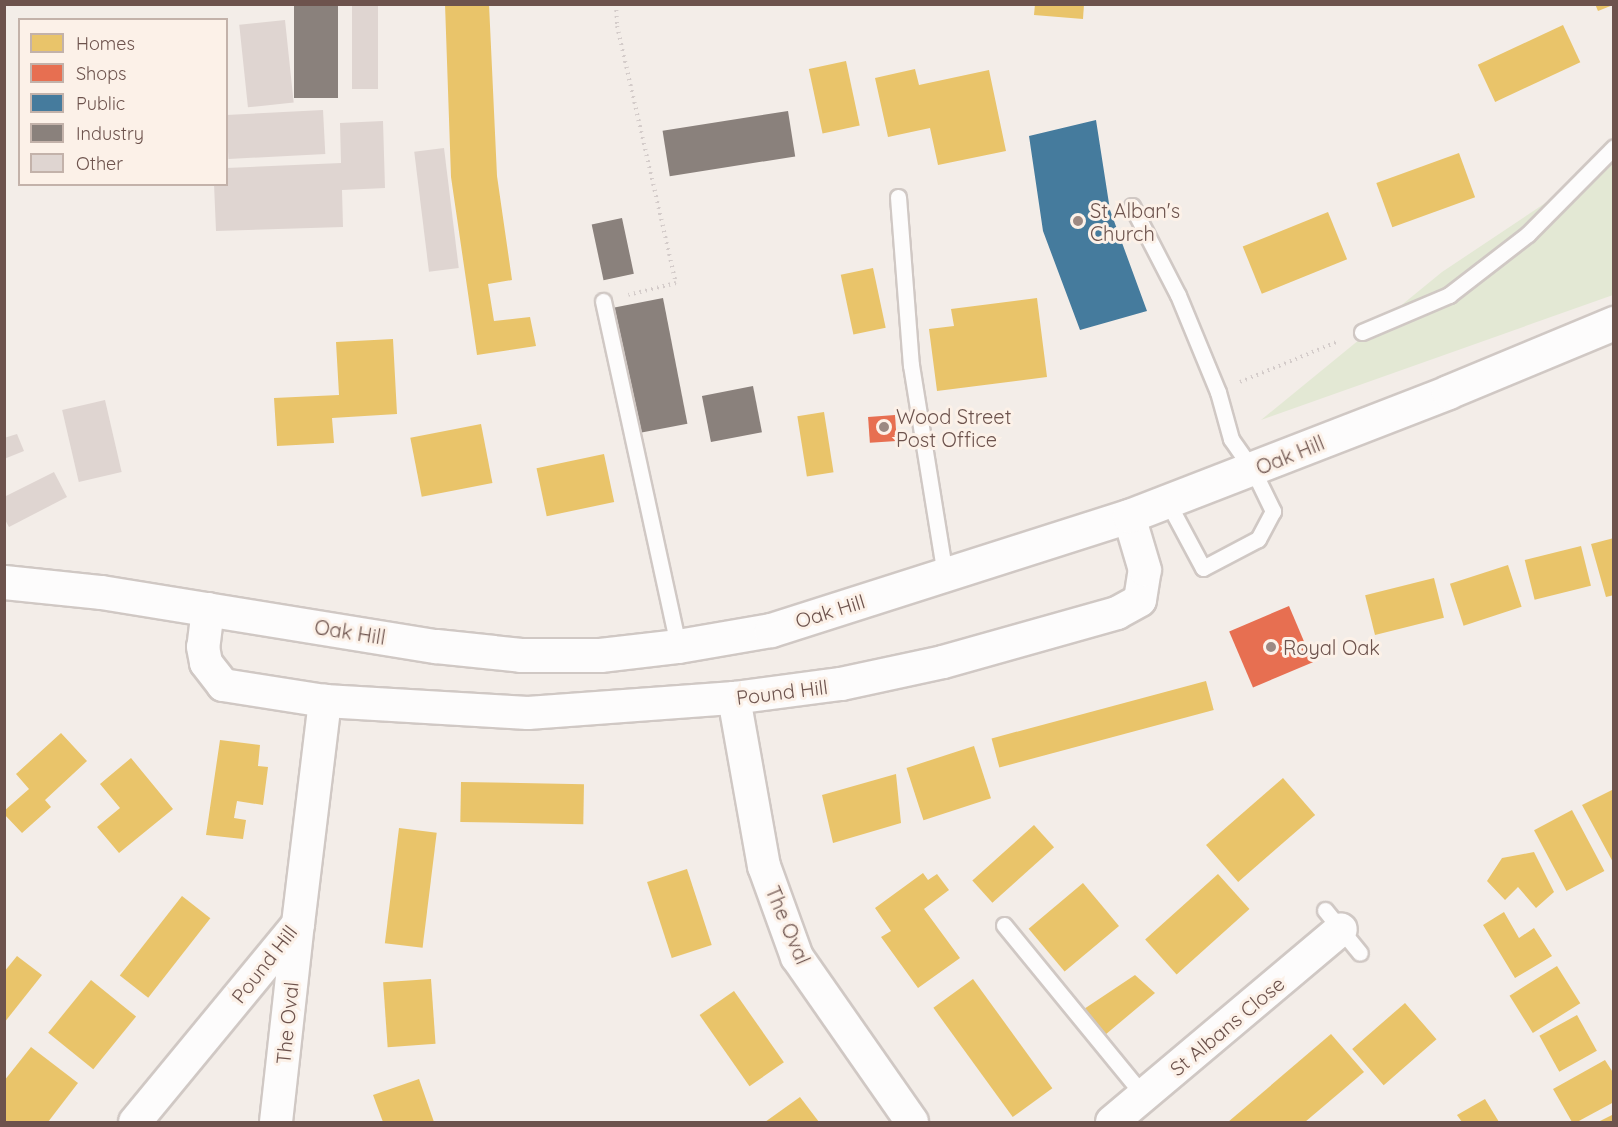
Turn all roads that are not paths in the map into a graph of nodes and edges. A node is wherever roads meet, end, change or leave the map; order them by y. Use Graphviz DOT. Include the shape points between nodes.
graph roads {
  1 [pos="1614,147"];
  2 [pos="898,197"];
  3 [pos="1131,206"];
  4 [pos="603,301"];
  5 [pos="1611,331"];
  6 [pos="1362,332"];
  7 [pos="1253,470"];
  8 [pos="1167,501"];
  9 [pos="1129,516"];
  10 [pos="945,575"];
  11 [pos="4,582"];
  12 [pos="208,609"];
  13 [pos="678,646"];
  14 [pos="734,698"];
  15 [pos="325,701"];
  16 [pos="1333,919"];
  17 [pos="298,924"];
  18 [pos="1004,925"];
  19 [pos="1360,953"];
  20 [pos="1144,1096"];
  21 [pos="145,1119"];
  22 [pos="276,1122"];
  23 [pos="912,1122"];
  24 [pos="1112,1122"];
  1 -- 6 [label="lane" via="1528,234 1449,295"];
  2 -- 10 [label="lane" via="911,365"];
  3 -- 7 [label="lane" via="1178,295 1218,392 1231,439"];
  4 -- 13 [label="lane"];
  5 -- 7 [label="street, Oak Hill"];
  7 -- 8 [label="street, Oak Hill"];
  7 -- 8 [label="lane" via="1273,512 1258,539 1203,568"];
  8 -- 9 [label="street, Oak Hill"];
  9 -- 10 [label="street, Oak Hill"];
  9 -- 14 [label="street, Pound Hill" via="1145,570 1140,600 1117,613 943,662 841,684"];
  10 -- 13 [label="street, Oak Hill" via="771,630"];
  11 -- 12 [label="street, Oak Hill"];
  12 -- 13 [label="street, Oak Hill" via="436,646 521,655 600,655"];
  12 -- 15 [label="street, Pound Hill" via="203,647 206,663 222,685"];
  14 -- 15 [label="street, Pound Hill" via="528,713"];
  14 -- 23 [label="street, The Oval" via="764,866 797,957"];
  15 -- 17 [label="street, Pound Hill"];
  16 -- 19 [label="lane"];
  16 -- 20 [label="street, St Albans Close"];
  17 -- 21 [label="street, Pound Hill"];
  17 -- 22 [label="street, The Oval"];
  18 -- 20 [label="lane"];
  20 -- 24 [label="street, St Albans Close"];
}
